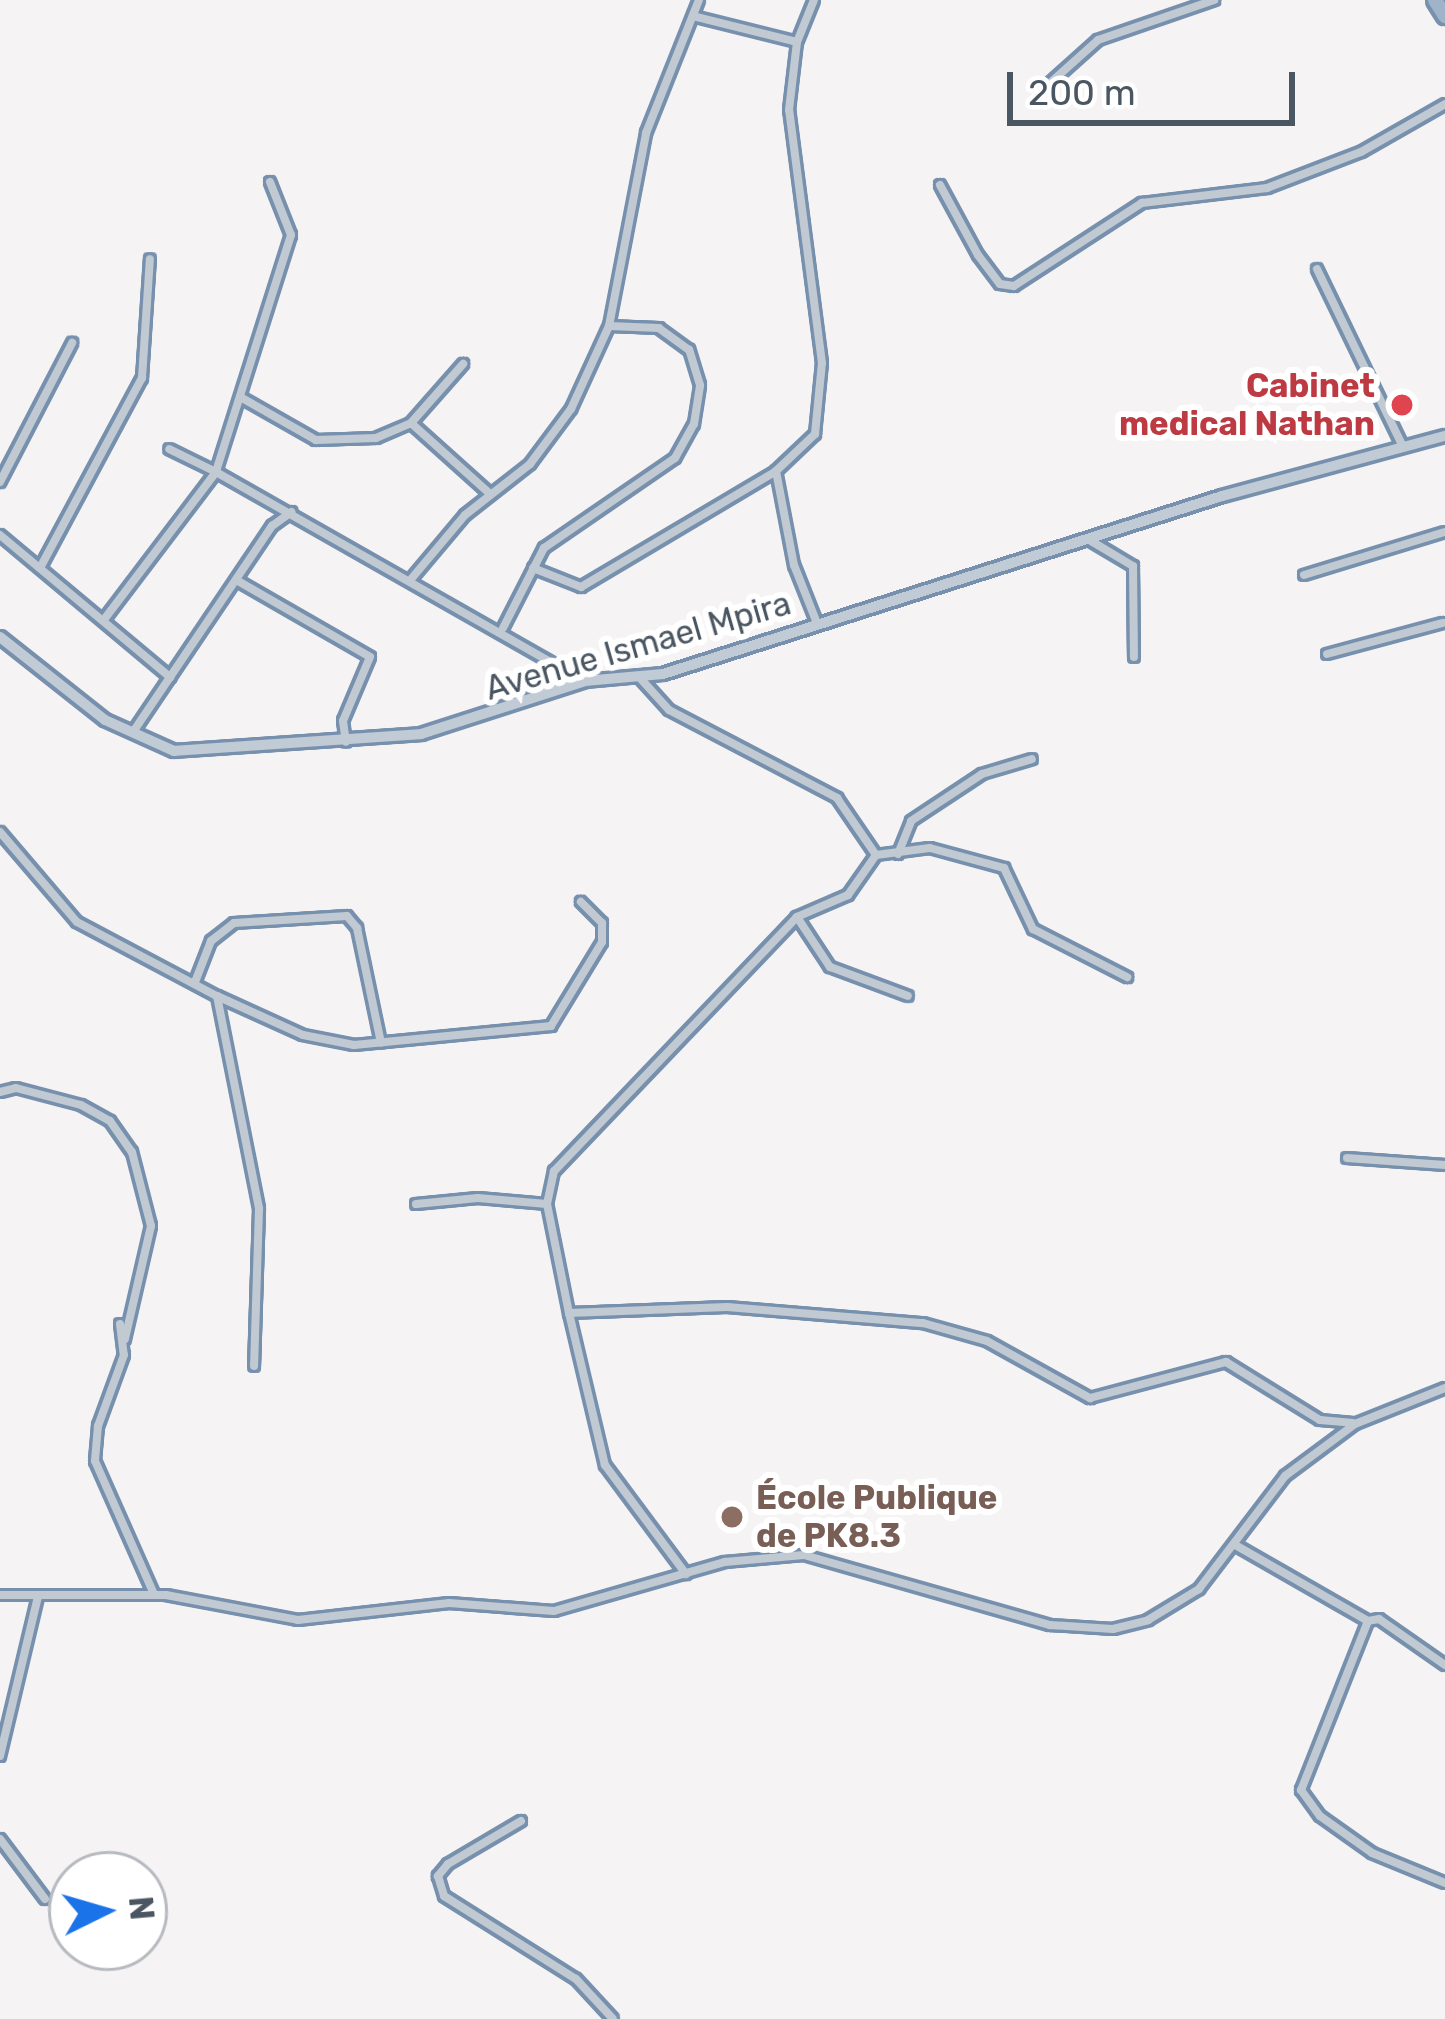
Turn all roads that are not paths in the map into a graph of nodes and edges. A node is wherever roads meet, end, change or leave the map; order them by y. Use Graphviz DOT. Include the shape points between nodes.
graph roads {
  1 [pos="699,0"];
  2 [pos="814,0"];
  3 [pos="1214,0"];
  4 [pos="1435,0"];
  5 [pos="694,16"];
  6 [pos="1445,16"];
  7 [pos="797,41"];
  8 [pos="1040,92"];
  9 [pos="1445,104"];
  10 [pos="270,182"];
  11 [pos="940,185"];
  12 [pos="150,259"];
  13 [pos="1317,269"];
  14 [pos="609,326"];
  15 [pos="72,343"];
  16 [pos="464,364"];
  17 [pos="242,398"];
  18 [pos="411,423"];
  19 [pos="1445,436"];
  20 [pos="1402,447"];
  21 [pos="169,449"];
  22 [pos="776,471"];
  23 [pos="216,472"];
  24 [pos="0,482"];
  25 [pos="490,494"];
  26 [pos="292,511"];
  27 [pos="1445,532"];
  28 [pos="0,535"];
  29 [pos="1091,541"];
  30 [pos="40,568"];
  31 [pos="533,568"];
  32 [pos="1304,575"];
  33 [pos="412,578"];
  34 [pos="238,581"];
  35 [pos="106,617"];
  36 [pos="817,623"];
  37 [pos="1443,623"];
  38 [pos="503,628"];
  39 [pos="0,637"];
  40 [pos="1327,654"];
  41 [pos="1133,657"];
  42 [pos="170,677"];
  43 [pos="640,678"];
  44 [pos="586,681"];
  45 [pos="131,736"];
  46 [pos="346,742"];
  47 [pos="1032,759"];
  48 [pos="0,832"];
  49 [pos="898,854"];
  50 [pos="876,855"];
  51 [pos="581,902"];
  52 [pos="796,917"];
  53 [pos="1127,977"];
  54 [pos="195,982"];
  55 [pos="217,996"];
  56 [pos="908,996"];
  57 [pos="381,1042"];
  58 [pos="0,1092"];
  59 [pos="1347,1158"];
  60 [pos="1445,1165"];
  61 [pos="416,1204"];
  62 [pos="547,1204"];
  63 [pos="569,1313"];
  64 [pos="120,1324"];
  65 [pos="125,1339"];
  66 [pos="254,1366"];
  67 [pos="1445,1388"];
  68 [pos="1355,1424"];
  69 [pos="1237,1546"];
  70 [pos="686,1574"];
  71 [pos="154,1594"];
  72 [pos="0,1595"];
  73 [pos="38,1596"];
  74 [pos="1368,1621"];
  75 [pos="1445,1665"];
  76 [pos="0,1756"];
  77 [pos="521,1821"];
  78 [pos="0,1840"];
  79 [pos="1445,1883"];
  80 [pos="45,1899"];
  81 [pos="613,2019"];
  1 -- 5 [label="street"];
  2 -- 7 [label="street"];
  3 -- 8 [label="street" via="1098,40"];
  4 -- 6 [label="highway"];
  5 -- 7 [label="street"];
  5 -- 14 [label="street" via="646,133"];
  7 -- 22 [label="street" via="792,150 824,398 815,434"];
  9 -- 11 [label="street" via="1361,152 1267,188 1142,203 1014,286 1000,284 978,255"];
  10 -- 17 [label="street" via="291,236"];
  12 -- 30 [label="street" via="142,378"];
  13 -- 20 [label="street"];
  14 -- 25 [label="street" via="556,436"];
  14 -- 31 [label="street" via="659,328 689,350 700,385 694,424 675,458 561,532"];
  15 -- 24 [label="street"];
  16 -- 18 [label="street"];
  17 -- 18 [label="street" via="316,440 376,438"];
  17 -- 23 [label="street"];
  18 -- 25 [label="street"];
  19 -- 20 [label="main road, Avenue Ismael Mpira"];
  20 -- 29 [label="main road, Avenue Ismael Mpira"];
  21 -- 23 [label="street"];
  22 -- 31 [label="street" via="580,587"];
  22 -- 36 [label="street" via="794,566"];
  23 -- 26 [label="street"];
  23 -- 35 [label="street"];
  25 -- 33 [label="street"];
  26 -- 33 [label="street"];
  26 -- 34 [label="street" via="272,526"];
  27 -- 32 [label="street"];
  28 -- 30 [label="street"];
  29 -- 36 [label="main road, Avenue Ismael Mpira"];
  29 -- 41 [label="street" via="1133,566"];
  30 -- 35 [label="street"];
  31 -- 38 [label="street"];
  33 -- 38 [label="street"];
  34 -- 42 [label="street"];
  34 -- 46 [label="street" via="370,657 343,721"];
  35 -- 42 [label="street"];
  36 -- 43 [label="main road, Avenue Ismael Mpira"];
  37 -- 40 [label="street"];
  38 -- 44 [label="street"];
  39 -- 45 [label="main road, Avenue Ismael Mpira"];
  42 -- 45 [label="street"];
  43 -- 44 [label="main road, Avenue Ismael Mpira"];
  43 -- 50 [label="street" via="669,710 837,798"];
  44 -- 46 [label="main road, Avenue Ismael Mpira" via="451,727"];
  45 -- 46 [label="main road, Avenue Ismael Mpira" via="174,751"];
  47 -- 49 [label="street" via="982,774 911,820"];
  48 -- 54 [label="street" via="77,922"];
  49 -- 50 [label="street"];
  49 -- 53 [label="street" via="930,848 994,862 1033,928"];
  50 -- 52 [label="street" via="848,895"];
  51 -- 57 [label="street" via="602,923 602,942 551,1026"];
  52 -- 56 [label="street" via="830,967"];
  52 -- 62 [label="street" via="574,1147 554,1171"];
  54 -- 55 [label="street"];
  54 -- 57 [label="street" via="211,941 234,923 347,916 357,928"];
  55 -- 57 [label="street" via="303,1035"];
  55 -- 66 [label="street" via="259,1209"];
  58 -- 65 [label="street" via="81,1105 110,1120 132,1152 151,1226"];
  59 -- 60 [label="street"];
  61 -- 62 [label="street"];
  62 -- 63 [label="street"];
  63 -- 68 [label="street" via="727,1307 923,1323 987,1341 1090,1398 1226,1362 1320,1420"];
  63 -- 70 [label="street" via="605,1465"];
  64 -- 65 [label="street"];
  65 -- 71 [label="street" via="95,1461"];
  67 -- 68 [label="street"];
  68 -- 69 [label="street" via="1285,1476"];
  69 -- 70 [label="street" via="1211,1579 1168,1610 1092,1631 976,1607 804,1555 745,1557"];
  69 -- 74 [label="street"];
  70 -- 71 [label="street" via="575,1609 448,1603 320,1620"];
  71 -- 73 [label="street"];
  72 -- 73 [label="street"];
  73 -- 76 [label="street"];
  74 -- 75 [label="street" via="1379,1619"];
  74 -- 79 [label="street" via="1301,1790 1319,1816 1372,1853"];
  77 -- 81 [label="street" via="448,1864 438,1876 444,1896 576,1978"];
  78 -- 80 [label="street"];
}
